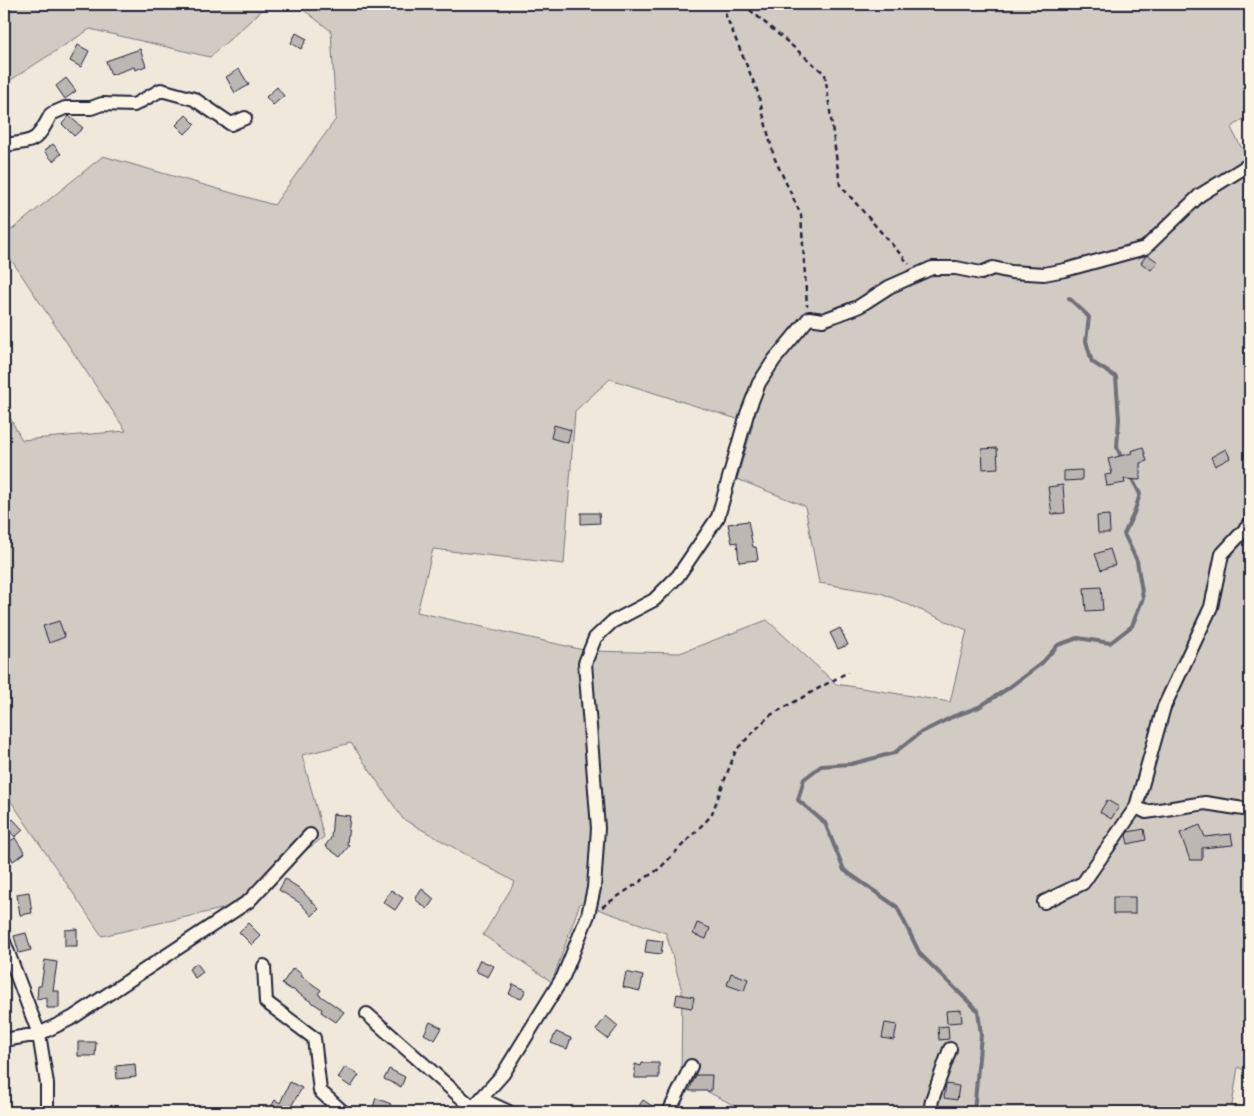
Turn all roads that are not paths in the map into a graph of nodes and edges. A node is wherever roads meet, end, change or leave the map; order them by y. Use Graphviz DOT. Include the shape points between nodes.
graph roads {
  1 [pos="245,118"];
  2 [pos="4,145"];
  3 [pos="1250,164"];
  4 [pos="1250,524"];
  5 [pos="1136,807"];
  6 [pos="1250,810"];
  7 [pos="310,835"];
  8 [pos="1044,902"];
  9 [pos="4,942"];
  10 [pos="264,966"];
  11 [pos="367,1014"];
  12 [pos="39,1034"];
  13 [pos="4,1040"];
  14 [pos="950,1049"];
  15 [pos="691,1066"];
  16 [pos="474,1106"];
  17 [pos="47,1112"];
  18 [pos="343,1112"];
  19 [pos="509,1112"];
  20 [pos="669,1112"];
  21 [pos="930,1112"];
  1 -- 2 [label="street" via="232,124 194,99 161,90 134,105 65,108 51,114 35,139"];
  3 -- 16 [label="street" via="1200,195 1145,248 1044,274 1004,272 993,268 981,273 932,268 889,287 858,307 823,320 809,318 774,360 759,383 747,414 718,517 678,576 654,600 612,622 595,638 585,664 598,828 594,888 588,915 563,977 503,1074"];
  4 -- 5 [label="street" via="1222,554 1211,607 1164,707"];
  5 -- 6 [label="street" via="1146,812 1204,803"];
  5 -- 8 [label="street" via="1083,883"];
  7 -- 12 [label="street" via="249,901 72,1018"];
  9 -- 12 [label="street"];
  10 -- 18 [label="street" via="266,1002 314,1038 320,1091"];
  11 -- 16 [label="street"];
  12 -- 13 [label="street"];
  12 -- 17 [label="street" via="47,1084"];
  14 -- 21 [label="street"];
  15 -- 20 [label="street"];
  16 -- 19 [label="street"];
}
